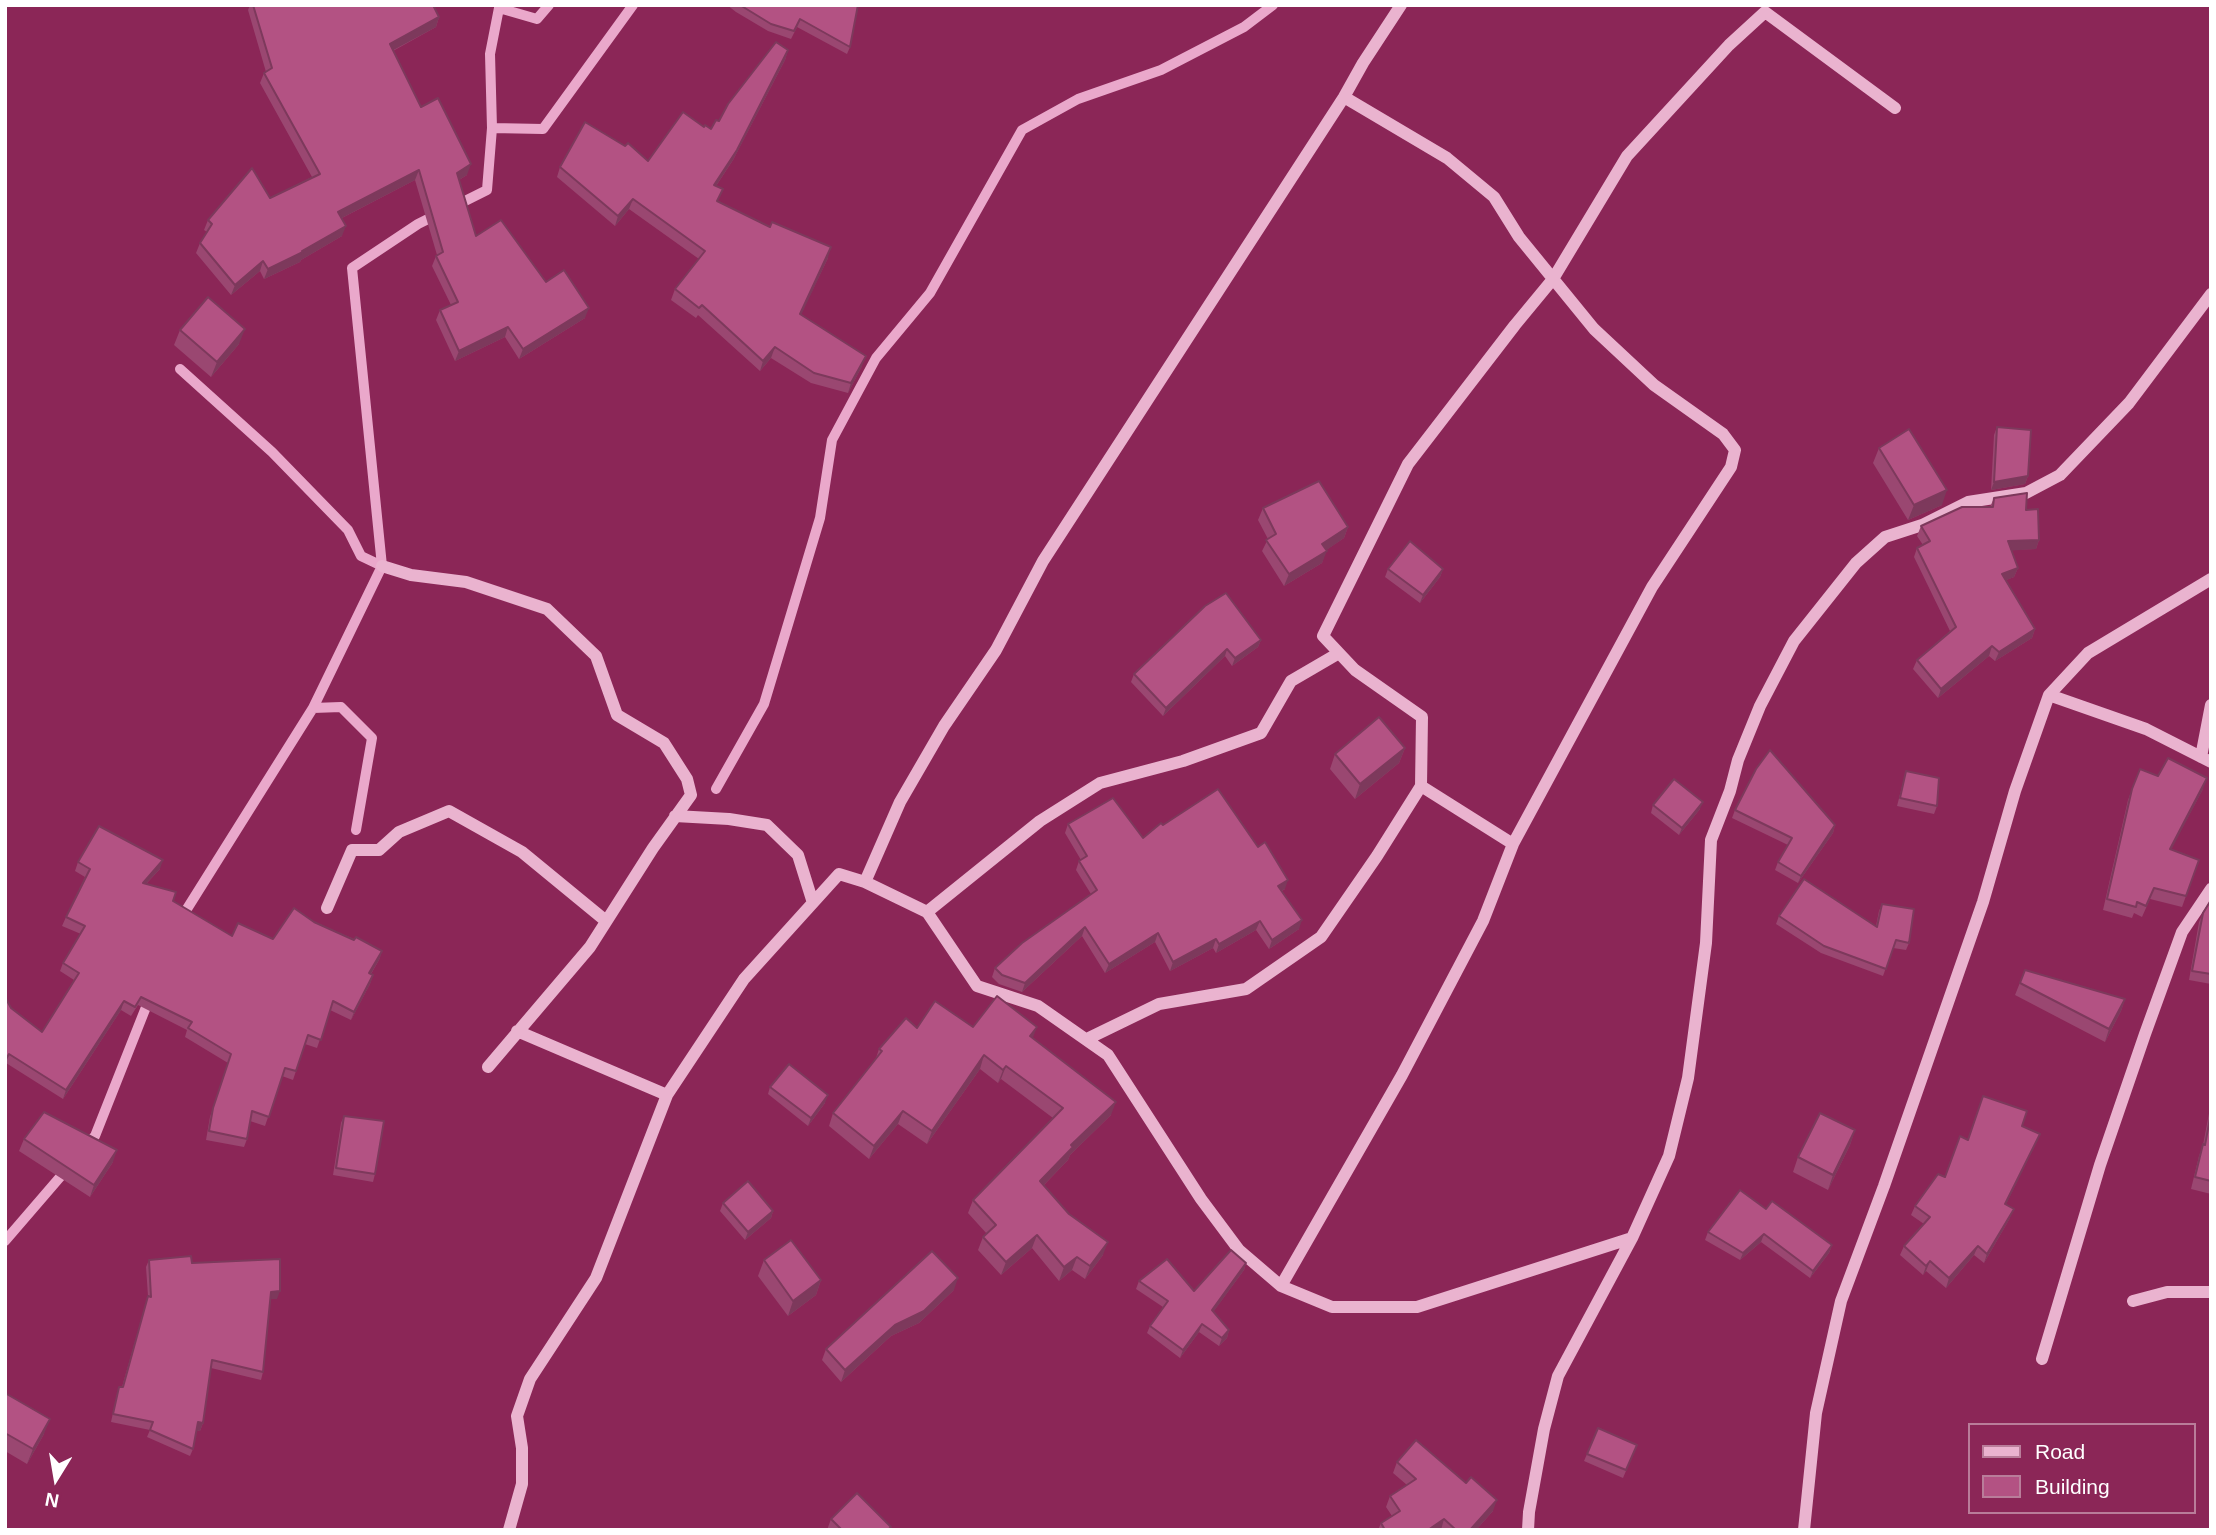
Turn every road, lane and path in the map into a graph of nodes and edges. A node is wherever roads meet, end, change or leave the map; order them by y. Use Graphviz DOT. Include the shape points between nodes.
graph roads {
  1 [pos="1401,5"];
  2 [pos="1764,8"];
  3 [pos="1344,97"];
  4 [pos="1895,108"];
  5 [pos="1553,279"];
  6 [pos="2211,294"];
  7 [pos="382,566"];
  8 [pos="2211,579"];
  9 [pos="1339,653"];
  10 [pos="2049,695"];
  11 [pos="2211,705"];
  12 [pos="2206,759"];
  13 [pos="1421,786"];
  14 [pos="675,816"];
  15 [pos="1513,844"];
  16 [pos="864,882"];
  17 [pos="2211,889"];
  18 [pos="813,903"];
  19 [pos="327,908"];
  20 [pos="927,912"];
  21 [pos="606,921"];
  22 [pos="517,1031"];
  23 [pos="1087,1039"];
  24 [pos="488,1067"];
  25 [pos="667,1095"];
  26 [pos="1632,1238"];
  27 [pos="1281,1286"];
  28 [pos="2211,1293"];
  29 [pos="2133,1301"];
  30 [pos="2042,1359"];
  31 [pos="509,1530"];
  32 [pos="1528,1530"];
  33 [pos="1804,1530"];
  1 -- 3 [label="street"];
  2 -- 4 [label="street"];
  2 -- 5 [label="street" via="1627,156"];
  3 -- 5 [label="street" via="1447,158 1494,197"];
  3 -- 16 [label="street" via="1043,561 996,650 900,802"];
  5 -- 9 [label="street" via="1408,464 1323,636"];
  5 -- 15 [label="street" via="1594,329 1654,385 1723,435 1735,450 1731,467 1652,587"];
  6 -- 26 [label="street" via="2129,403 2060,475 2026,493 1968,502 1885,537 1856,563 1794,641 1760,706 1711,840 1706,943 1688,1078 1668,1156"];
  7 -- 14 [label="street" via="466,582 547,608 596,656 617,715 664,743 687,779 691,794"];
  8 -- 10 [label="street" via="2088,653"];
  9 -- 13 [label="street" via="1355,670 1422,717"];
  9 -- 20 [label="street" via="1291,681 1261,733 1183,761 1100,783 1040,821"];
  10 -- 12 [label="street" via="2146,729"];
  10 -- 33 [label="street" via="1983,902 1841,1301 1816,1413"];
  11 -- 12 [label="street"];
  13 -- 15 [label="street"];
  13 -- 23 [label="street" via="1321,937 1246,989 1159,1004"];
  14 -- 18 [label="street" via="767,825 798,855"];
  14 -- 21 [label="street"];
  15 -- 27 [label="street" via="1483,921 1402,1075"];
  16 -- 18 [label="street" via="839,874"];
  16 -- 20 [label="street"];
  17 -- 30 [label="street" via="2182,932 2145,1034"];
  18 -- 25 [label="street" via="744,979"];
  19 -- 21 [label="street" via="352,850 379,850 398,832 449,811 522,852"];
  20 -- 23 [label="street" via="977,986 1038,1006"];
  21 -- 22 [label="street" via="590,947"];
  22 -- 24 [label="street"];
  22 -- 25 [label="street"];
  23 -- 27 [label="street" via="1108,1055 1239,1250"];
  25 -- 31 [label="street" via="596,1278 530,1379 517,1416 522,1484"];
  26 -- 27 [label="street" via="1417,1307 1332,1307"];
  26 -- 32 [label="street" via="1558,1376 1544,1429"];
  28 -- 29 [label="street" via="2166,1292"];
}
